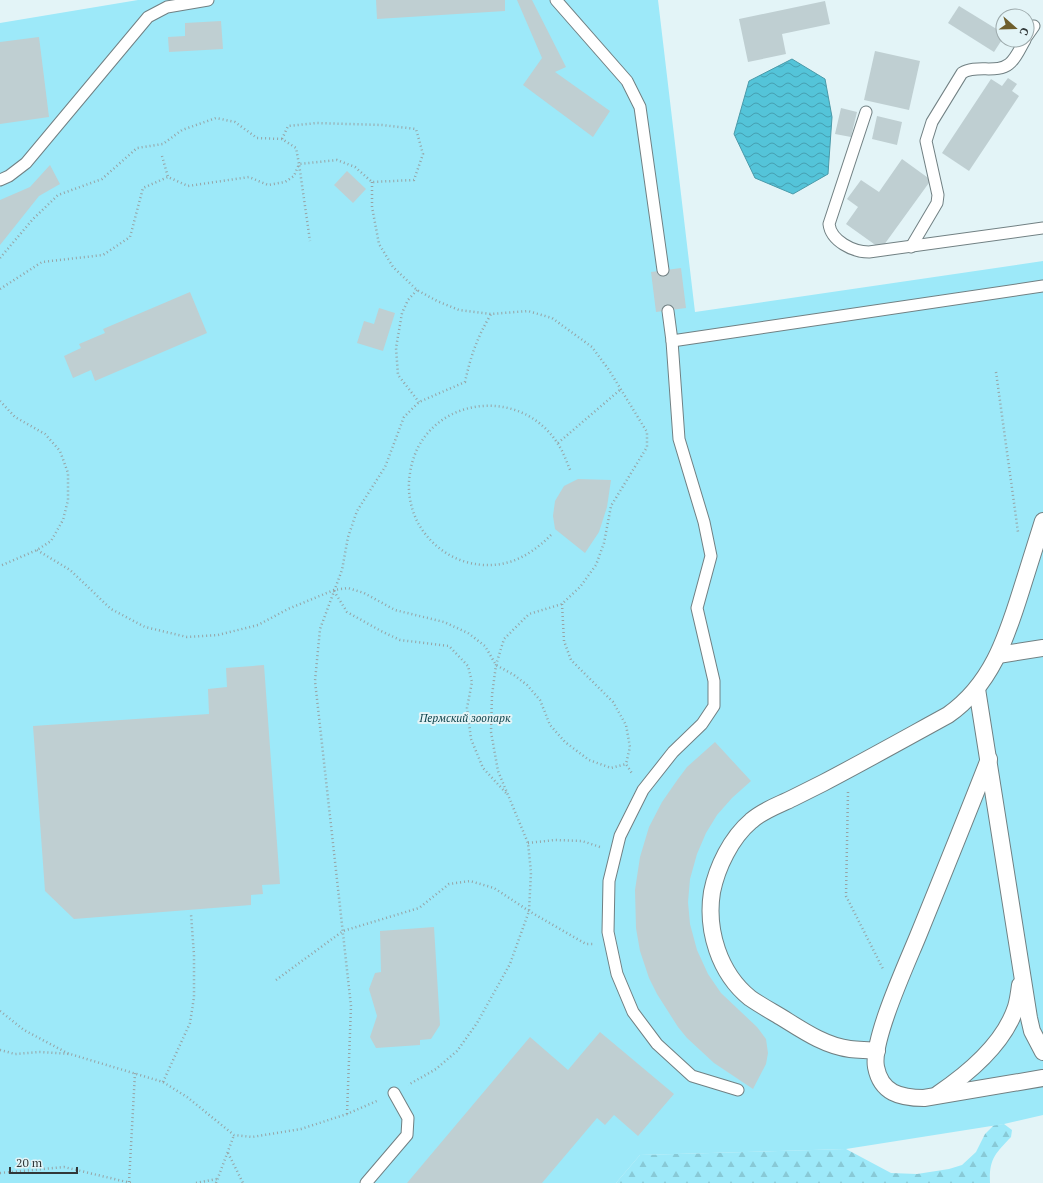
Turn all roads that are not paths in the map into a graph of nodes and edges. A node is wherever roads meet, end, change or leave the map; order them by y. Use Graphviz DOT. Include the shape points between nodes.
graph roads {
  1 [pos="208,0"];
  2 [pos="556,0"];
  3 [pos="1020,48"];
  4 [pos="866,112"];
  5 [pos="0,180"];
  6 [pos="1043,228"];
  7 [pos="911,246"];
  8 [pos="663,270"];
  9 [pos="1043,286"];
  10 [pos="668,311"];
  11 [pos="672,341"];
  12 [pos="1043,521"];
  13 [pos="1043,648"];
  14 [pos="998,655"];
  15 [pos="977,689"];
  16 [pos="989,759"];
  17 [pos="1022,972"];
  18 [pos="877,1051"];
  19 [pos="1043,1052"];
  20 [pos="1043,1078"];
  21 [pos="738,1090"];
  22 [pos="394,1093"];
  23 [pos="934,1096"];
  24 [pos="366,1183"];
  1 -- 5 [label="lane" via="167,7 148,17 26,163"];
  2 -- 8 [label="lane" via="627,81 640,107"];
  3 -- 7 [label="lane" via="1004,67 968,69 962,73 932,122 926,141 937,199"];
  4 -- 7 [label="lane" via="830,217 830,231 849,248 861,252"];
  6 -- 7 [label="lane"];
  9 -- 11 [label="lane"];
  10 -- 11 [label="lane"];
  11 -- 21 [label="lane" via="679,439 704,522 711,556 697,608 714,681 714,706 702,724 673,752 644,790 620,836 609,881 608,932 617,974 633,1012 657,1044 692,1076"];
  12 -- 14 [label="street" via="1009,631"];
  13 -- 14 [label="street"];
  14 -- 15 [label="street"];
  15 -- 16 [label="street"];
  15 -- 18 [label="street" via="948,715 849,770 768,809 751,821 739,834 719,867 714,883 710,916 716,946 728,974 738,986 751,998 820,1039 848,1049"];
  16 -- 17 [label="street"];
  16 -- 18 [label="street" via="895,993"];
  17 -- 19 [label="street" via="1030,1024"];
  17 -- 23 [label="street" via="1016,1007 1003,1033 975,1064"];
  18 -- 23 [label="street" via="878,1075 887,1089 911,1098"];
  20 -- 23 [label="street"];
  22 -- 24 [label="lane" via="408,1118 408,1135"];
}
